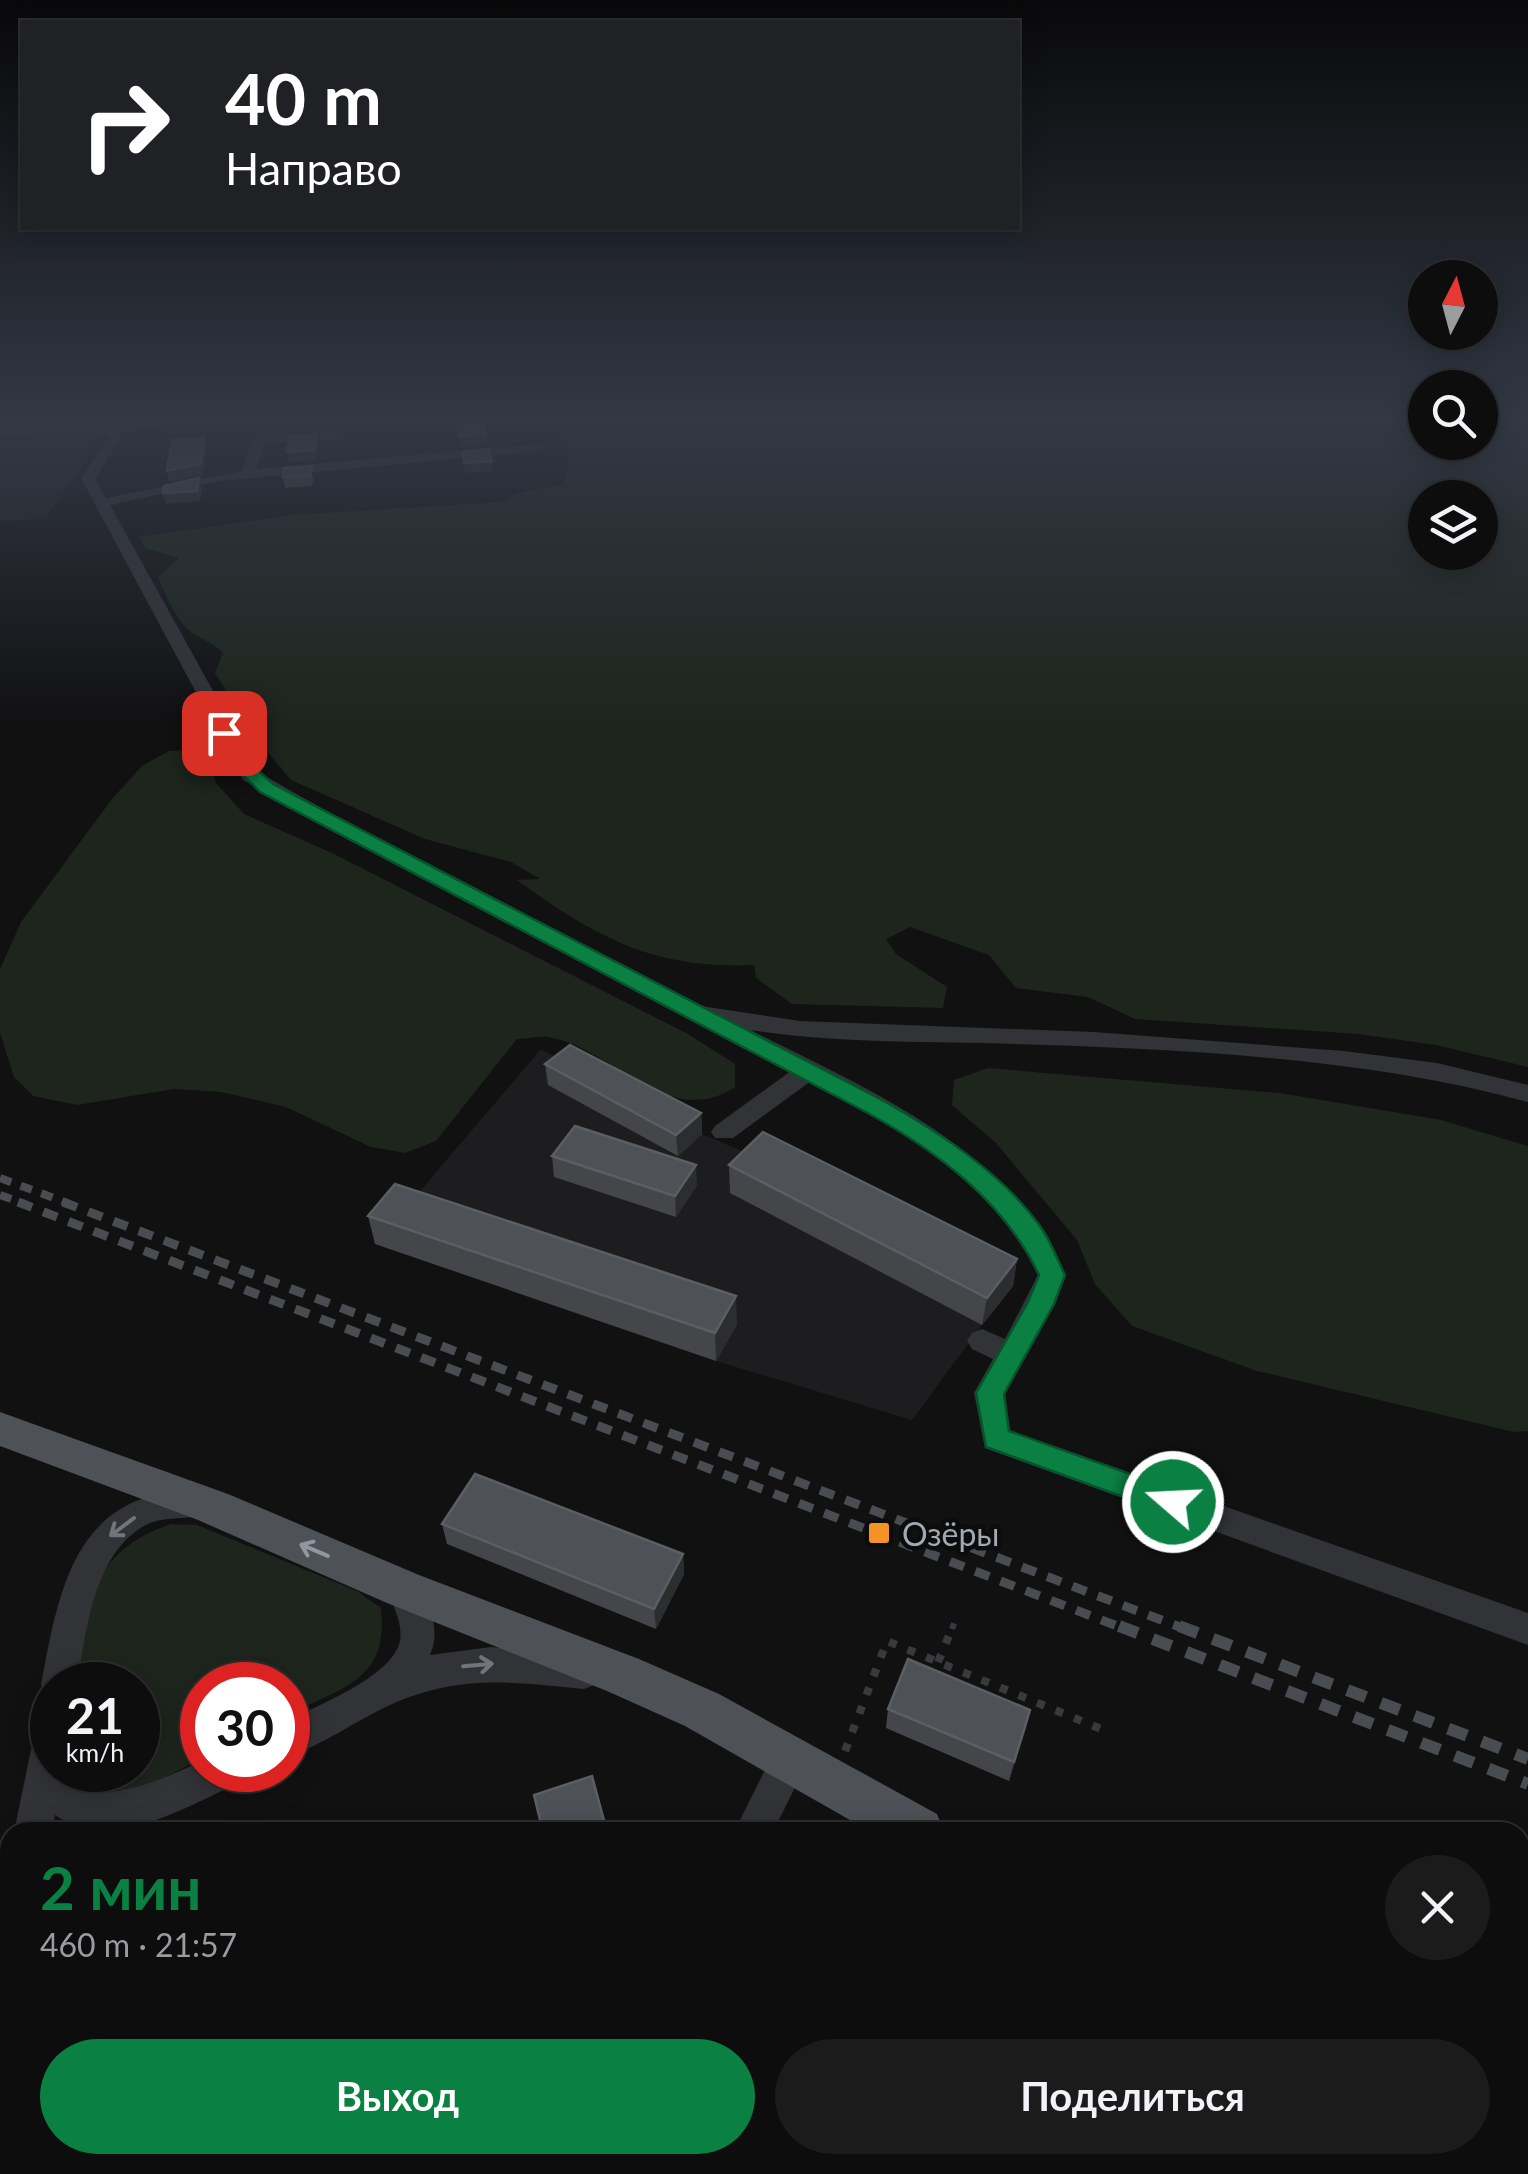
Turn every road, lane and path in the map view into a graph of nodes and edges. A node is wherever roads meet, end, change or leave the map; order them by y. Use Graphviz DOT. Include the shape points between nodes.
graph roads {
  1 [pos="110,521"];
  2 [pos="694,1012"];
  3 [pos="810,1070"];
  4 [pos="1528,1094"];
  5 [pos="724,1132"];
  6 [pos="0,1429"];
  7 [pos="213,1506"];
  8 [pos="404,1589"];
  9 [pos="957,1616"];
  10 [pos="1528,1629"];
  11 [pos="64,1662"];
  12 [pos="938,1662"];
  13 [pos="624,1675"];
  14 [pos="384,1690"];
  15 [pos="310,1727"];
  16 [pos="1106,1732"];
  17 [pos="790,1759"];
  18 [pos="834,1782"];
  19 [pos="180,1791"];
  20 [pos="40,1792"];
  21 [pos="59,1792"];
  22 [pos="152,1804"];
  23 [pos="34,1822"];
  24 [pos="120,1822"];
  25 [pos="758,1822"];
  26 [pos="902,1822"];
  1 -- 2 [label="street" via="250,776"];
  2 -- 3 [label="street"];
  2 -- 4 [label="street" via="798,1031 1014,1036 1399,1064"];
  3 -- 5 [label="street"];
  3 -- 10 [label="street" via="906,1124 993,1188 1032,1233 1052,1275 1041,1304 997,1348 990,1393 996,1438"];
  6 -- 7 [label="main road"];
  8 -- 7 [label="main road, one-way"];
  7 -- 11 [label="street, one-way" via="156,1506 108,1537 78,1589"];
  8 -- 13 [label="main road"];
  8 -- 14 [label="street" via="415,1606 419,1636 408,1666"];
  9 -- 12 [label="path"];
  12 -- 16 [label="path"];
  12 -- 18 [label="path" via="887,1641"];
  14 -- 13 [label="street, one-way" via="473,1664"];
  13 -- 17 [label="main road"];
  14 -- 15 [label="street"];
  17 -- 18 [label="main road"];
  17 -- 25 [label="street"];
  18 -- 26 [label="main road"];
  19 -- 22 [label="street"];
  20 -- 23 [label="street"];
  21 -- 22 [label="street" via="97,1812"];
  22 -- 24 [label="street"];
}
